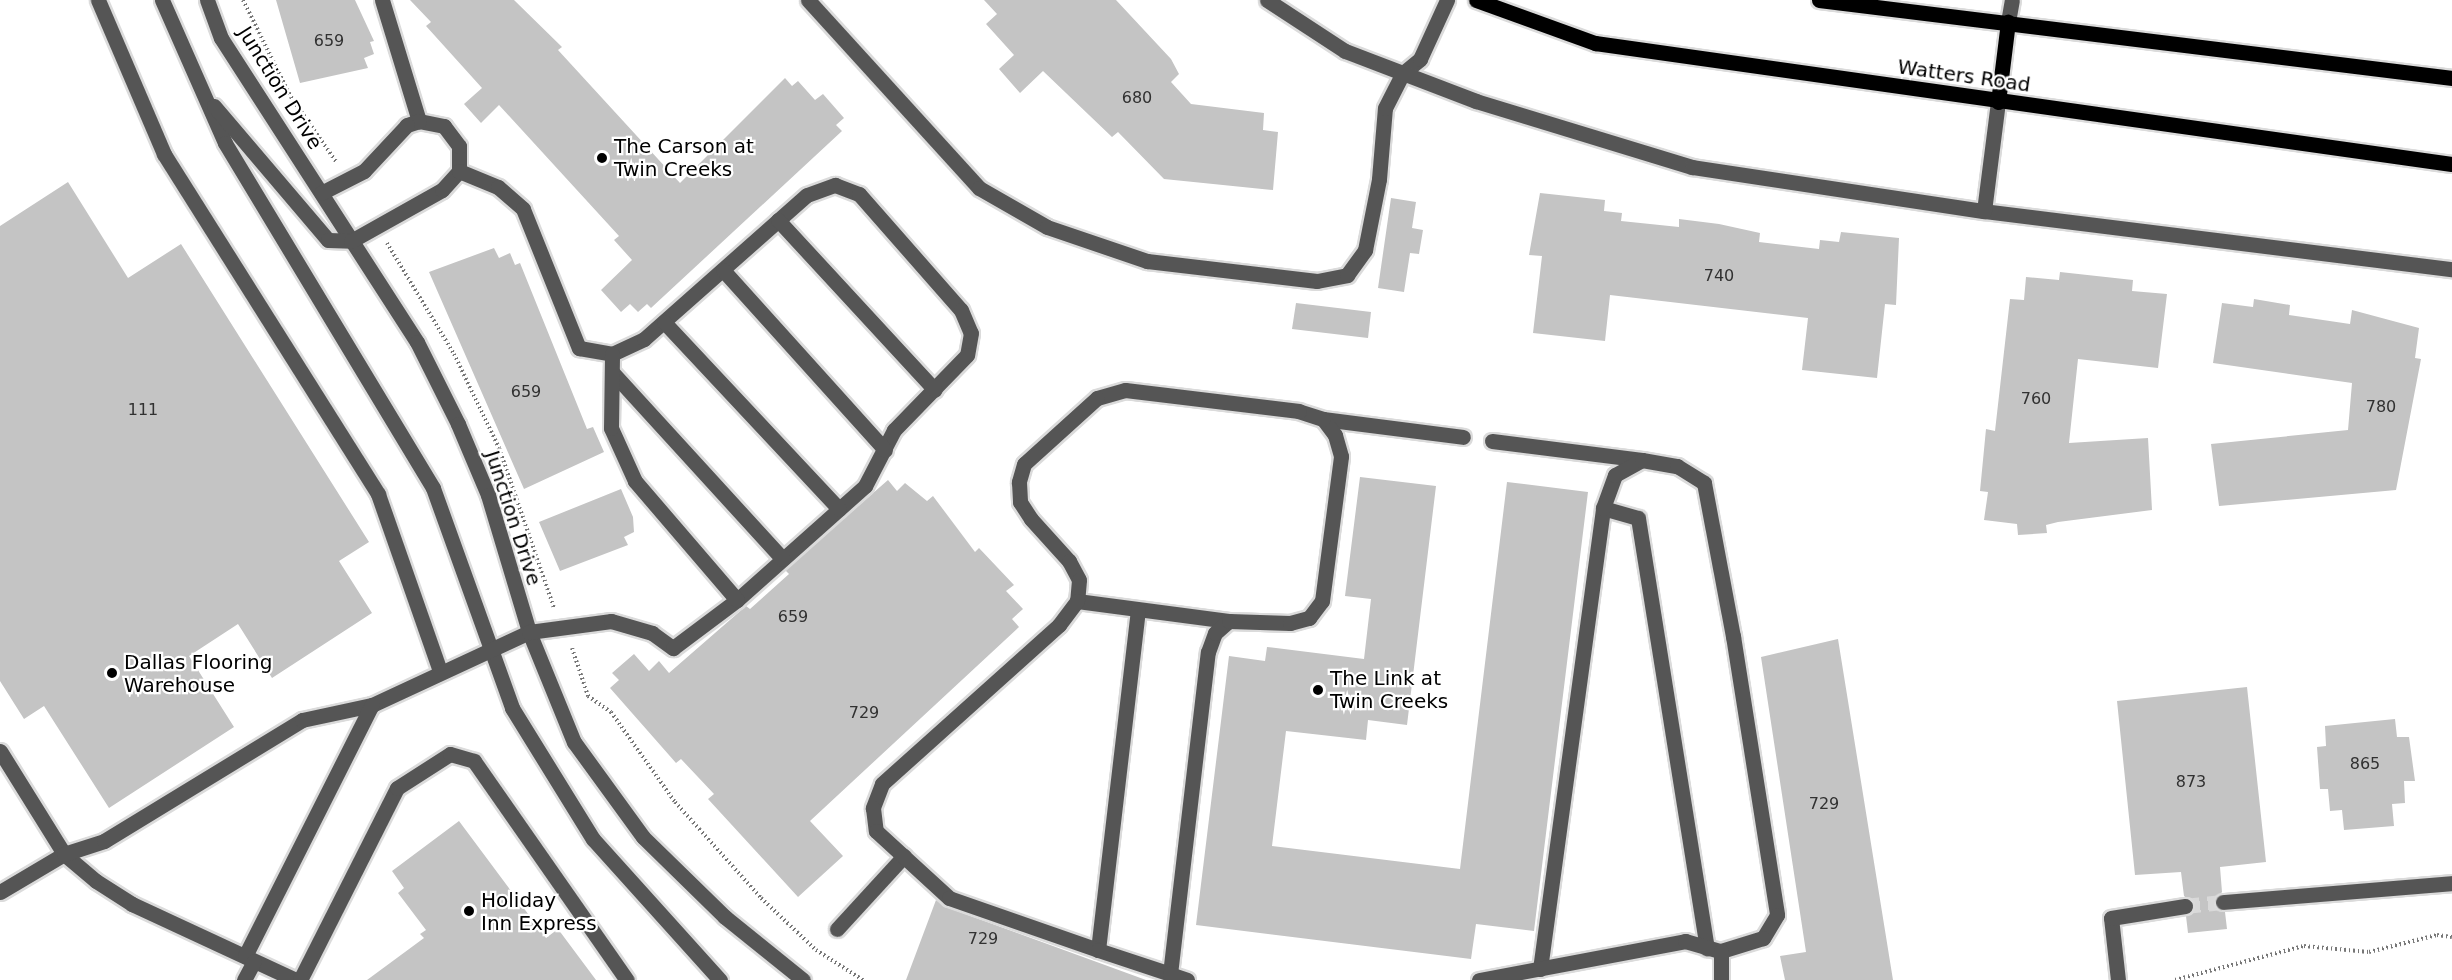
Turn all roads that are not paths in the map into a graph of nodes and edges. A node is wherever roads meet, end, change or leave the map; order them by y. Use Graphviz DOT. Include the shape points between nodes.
graph roads {
  1 [pos="98,0"];
  2 [pos="162,0"];
  3 [pos="207,0"];
  4 [pos="382,0"];
  5 [pos="808,0"];
  6 [pos="1267,0"];
  7 [pos="1447,0"];
  8 [pos="1476,0"];
  9 [pos="1819,0"];
  10 [pos="2012,0"];
  11 [pos="2008,22"];
  12 [pos="1403,73"];
  13 [pos="2452,78"];
  14 [pos="198,85"];
  15 [pos="1998,102"];
  16 [pos="419,121"];
  17 [pos="2452,164"];
  18 [pos="455,176"];
  19 [pos="321,193"];
  20 [pos="1984,211"];
  21 [pos="778,220"];
  22 [pos="351,240"];
  23 [pos="2452,269"];
  24 [pos="723,270"];
  25 [pos="664,322"];
  26 [pos="612,354"];
  27 [pos="612,372"];
  28 [pos="935,390"];
  29 [pos="1323,418"];
  30 [pos="1463,437"];
  31 [pos="1492,441"];
  32 [pos="885,450"];
  33 [pos="1642,460"];
  34 [pos="1603,508"];
  35 [pos="839,509"];
  36 [pos="783,559"];
  37 [pos="737,600"];
  38 [pos="1077,601"];
  39 [pos="1138,609"];
  40 [pos="1229,621"];
  41 [pos="529,632"];
  42 [pos="488,648"];
  43 [pos="440,671"];
  44 [pos="372,705"];
  45 [pos="0,751"];
  46 [pos="64,854"];
  47 [pos="904,856"];
  48 [pos="2452,883"];
  49 [pos="0,892"];
  50 [pos="2223,902"];
  51 [pos="2185,906"];
  52 [pos="837,929"];
  53 [pos="1098,950"];
  54 [pos="1714,950"];
  55 [pos="250,959"];
  56 [pos="1540,969"];
  57 [pos="1170,974"];
  58 [pos="244,980"];
  59 [pos="298,980"];
  60 [pos="627,980"];
  61 [pos="720,980"];
  62 [pos="803,980"];
  63 [pos="1188,980"];
  64 [pos="1479,980"];
  65 [pos="1721,980"];
  66 [pos="2118,980"];
  1 -- 43 [label="street" via="164,154 378,494"];
  2 -- 14 [label="street"];
  3 -- 19 [label="street, Junction Drive" via="221,38"];
  4 -- 16 [label="street"];
  5 -- 12 [label="street" via="980,188 1047,227 1147,261 1227,272 1317,281 1347,275 1365,250 1379,179 1385,108"];
  6 -- 12 [label="street" via="1345,51"];
  7 -- 12 [label="street" via="1420,59"];
  8 -- 15 [label="main road, Watters Road" via="1595,43"];
  9 -- 11 [label="main road"];
  10 -- 11 [label="street"];
  11 -- 13 [label="main road"];
  11 -- 15 [label="main road"];
  12 -- 20 [label="street" via="1476,101 1692,167"];
  14 -- 22 [label="street" via="321,235"];
  14 -- 42 [label="street" via="225,143 433,488"];
  15 -- 17 [label="main road, Watters Road"];
  15 -- 20 [label="street"];
  16 -- 18 [label="street" via="444,126 453,134 461,158"];
  16 -- 19 [label="street" via="407,125 364,171"];
  18 -- 22 [label="street"];
  18 -- 26 [label="street" via="498,187 523,209 579,348"];
  19 -- 22 [label="street, Junction Drive"];
  20 -- 23 [label="street"];
  21 -- 24 [label="street"];
  21 -- 28 [label="street"];
  21 -- 28 [label="street" via="807,195 835,185 858,195 961,310 971,333 967,355"];
  22 -- 41 [label="street, Junction Drive" via="417,342 458,424 488,495"];
  24 -- 25 [label="street"];
  24 -- 32 [label="street"];
  25 -- 26 [label="street"];
  25 -- 35 [label="street"];
  26 -- 27 [label="street"];
  27 -- 36 [label="street"];
  27 -- 37 [label="street" via="611,428 635,481"];
  28 -- 32 [label="street" via="894,430"];
  29 -- 30 [label="street"];
  29 -- 38 [label="street" via="1299,411 1125,390 1097,398 1024,464 1019,482 1020,502 1069,561 1079,580"];
  29 -- 40 [label="street" via="1335,435 1341,456 1322,601 1309,618 1290,623"];
  31 -- 33 [label="street"];
  32 -- 35 [label="street" via="865,486"];
  33 -- 34 [label="street" via="1615,475"];
  33 -- 54 [label="street" via="1677,466 1704,483 1734,636 1777,915 1762,938"];
  34 -- 54 [label="street" via="1638,518"];
  34 -- 56 [label="street"];
  35 -- 36 [label="street"];
  36 -- 37 [label="street"];
  37 -- 41 [label="street" via="673,648 651,633 611,621"];
  38 -- 39 [label="street"];
  38 -- 47 [label="street" via="1059,625 882,784 873,808 876,831"];
  39 -- 40 [label="street"];
  39 -- 53 [label="street"];
  40 -- 57 [label="street" via="1215,633 1208,652"];
  41 -- 42 [label="street"];
  41 -- 62 [label="street, Junction Drive" via="574,742 643,837 725,917"];
  42 -- 43 [label="street"];
  42 -- 61 [label="street" via="512,708 593,838"];
  43 -- 44 [label="street"];
  44 -- 46 [label="street" via="302,720 104,841"];
  44 -- 55 [label="street"];
  45 -- 46 [label="street"];
  46 -- 49 [label="street"];
  46 -- 55 [label="street" via="132,904"];
  47 -- 52 [label="street"];
  47 -- 53 [label="street" via="949,898"];
  48 -- 50 [label="street"];
  51 -- 66 [label="street" via="2111,918"];
  53 -- 57 [label="street"];
  54 -- 56 [label="street" via="1685,941"];
  54 -- 65 [label="street"];
  55 -- 58 [label="street"];
  55 -- 59 [label="street"];
  56 -- 64 [label="street"];
  57 -- 63 [label="street"];
  59 -- 60 [label="street" via="397,788 450,754 474,761"];
}
